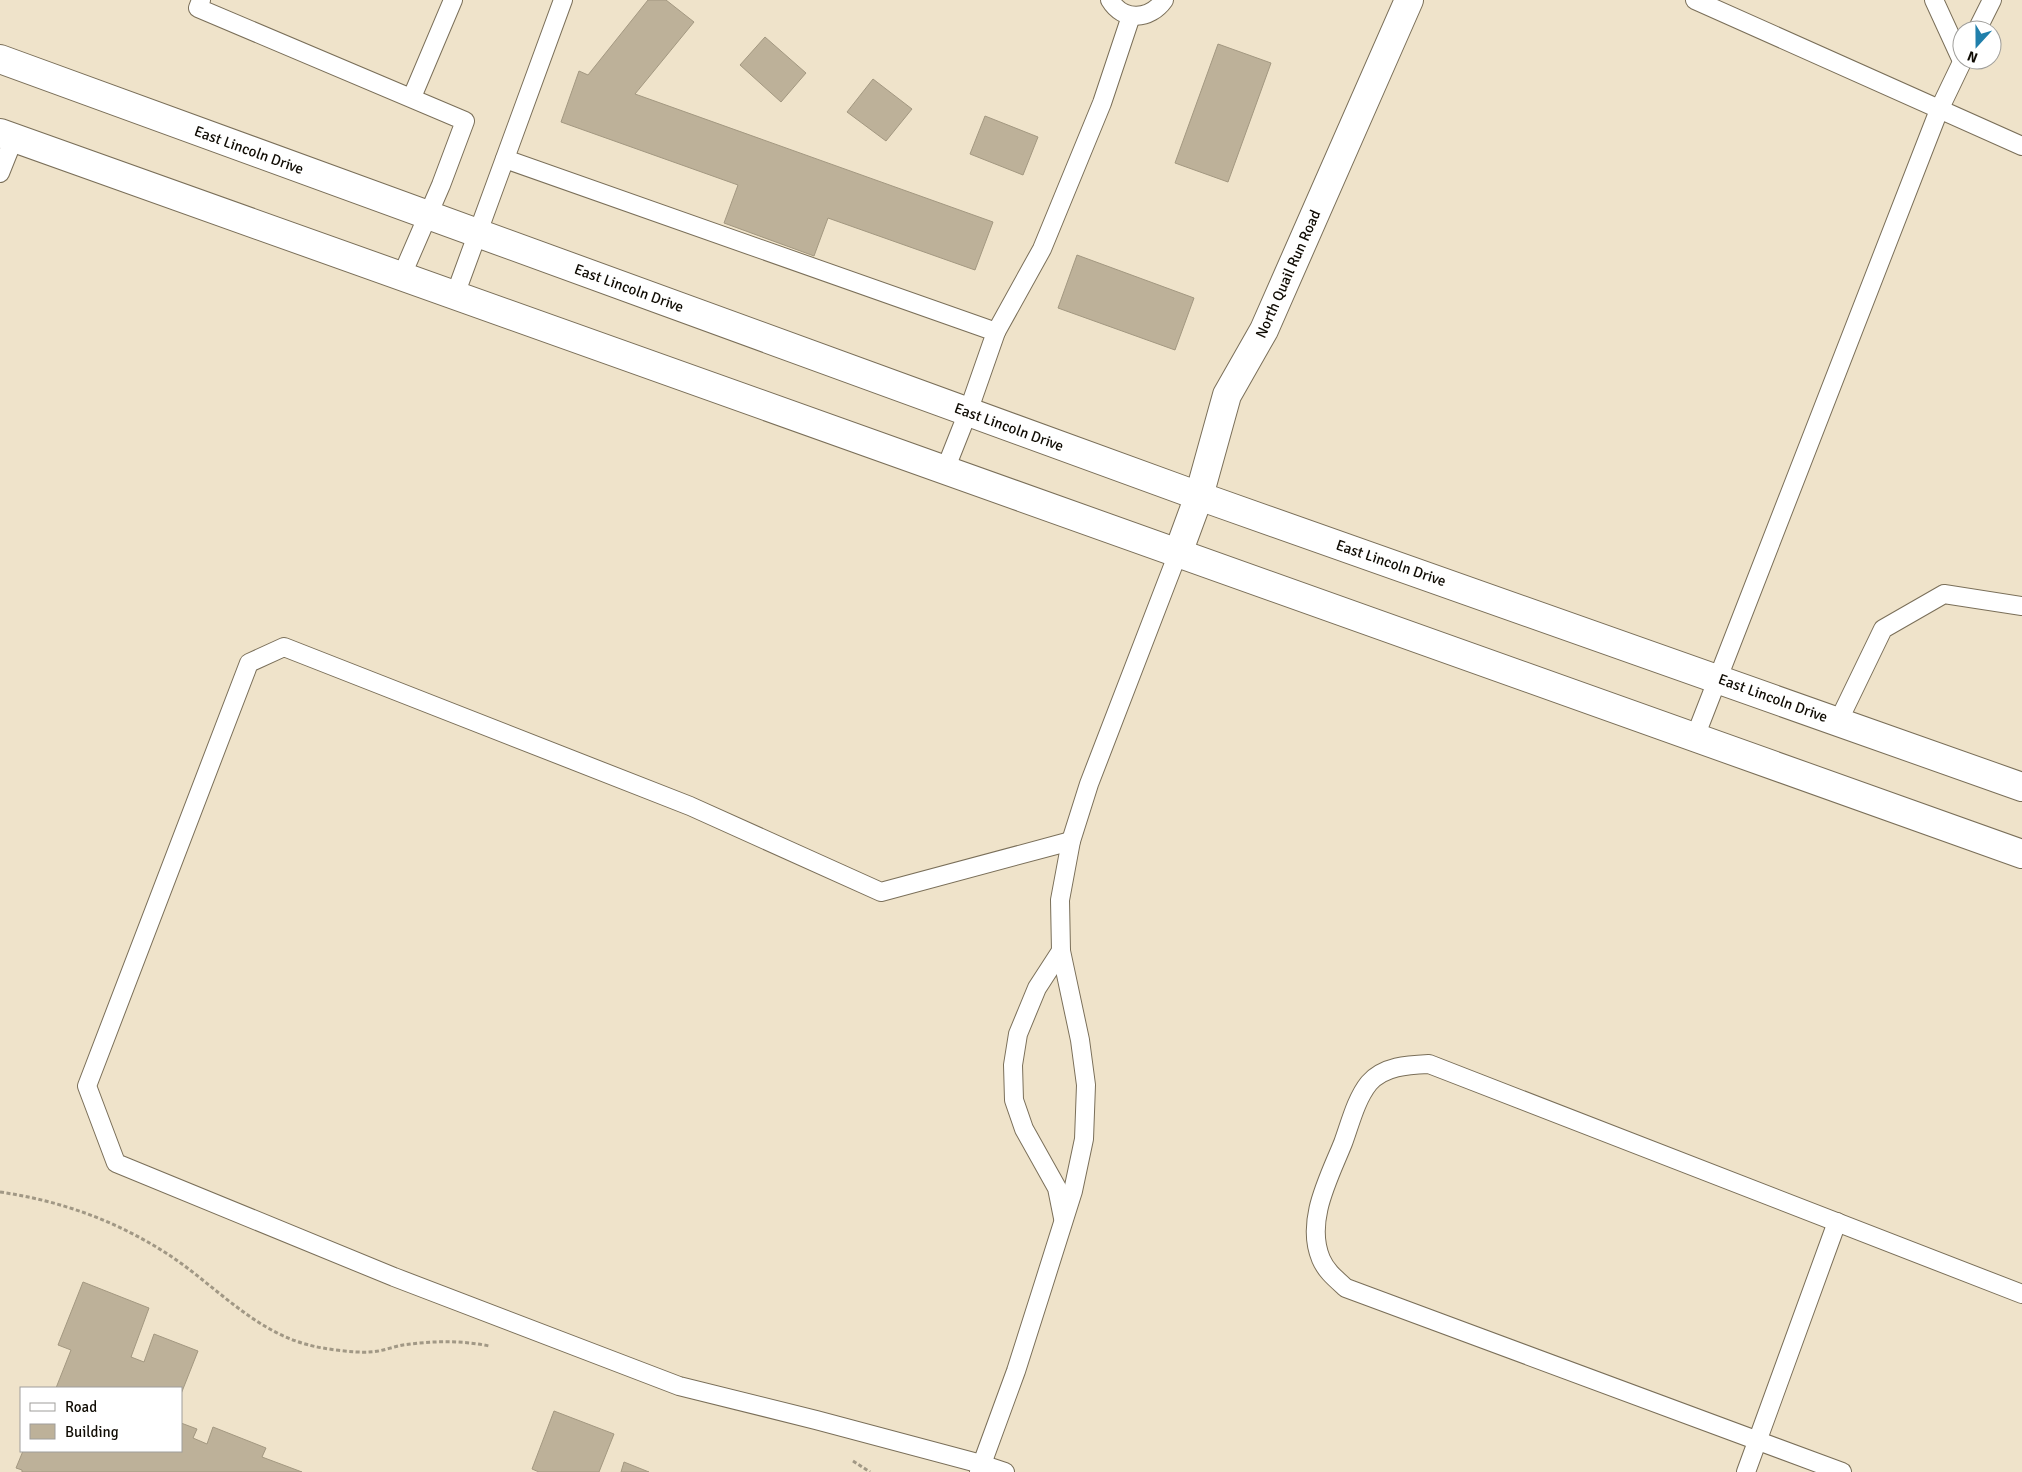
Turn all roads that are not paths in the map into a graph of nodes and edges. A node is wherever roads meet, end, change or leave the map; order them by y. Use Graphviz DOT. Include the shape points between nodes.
graph roads {
  1 [pos="201,0"];
  2 [pos="453,0"];
  3 [pos="563,0"];
  4 [pos="1110,0"];
  5 [pos="1164,0"];
  6 [pos="1410,0"];
  7 [pos="1934,0"];
  8 [pos="1992,0"];
  9 [pos="1714,4"];
  10 [pos="1131,16"];
  11 [pos="1982,20"];
  12 [pos="1952,37"];
  13 [pos="0,59"];
  14 [pos="1958,70"];
  15 [pos="412,97"];
  16 [pos="1939,110"];
  17 [pos="7,135"];
  18 [pos="2022,146"];
  19 [pos="505,159"];
  20 [pos="0,173"];
  21 [pos="429,215"];
  22 [pos="477,233"];
  23 [pos="402,275"];
  24 [pos="455,295"];
  25 [pos="996,332"];
  26 [pos="968,412"];
  27 [pos="945,470"];
  28 [pos="1199,496"];
  29 [pos="1178,552"];
  30 [pos="2022,606"];
  31 [pos="1717,678"];
  32 [pos="1838,722"];
  33 [pos="1695,737"];
  34 [pos="2022,787"];
  35 [pos="1071,841"];
  36 [pos="2022,854"];
  37 [pos="1061,952"];
  38 [pos="1064,1221"];
  39 [pos="1837,1222"];
  40 [pos="2022,1294"];
  41 [pos="1757,1441"];
  42 [pos="980,1468"];
  43 [pos="1005,1472"];
  44 [pos="1746,1472"];
  45 [pos="1842,1472"];
  1 -- 15 [label="lane" via="198,8"];
  2 -- 15 [label="lane"];
  3 -- 19 [label="lane"];
  4 -- 10 [label="lane"];
  5 -- 10 [label="lane" via="1151,13"];
  6 -- 28 [label="main road, North Quail Run Road" via="1264,330 1227,395"];
  7 -- 12 [label="lane"];
  8 -- 11 [label="lane"];
  9 -- 16 [label="lane"];
  10 -- 25 [label="lane" via="1102,103 1042,248"];
  13 -- 21 [label="main road, East Lincoln Drive"];
  14 -- 16 [label="lane"];
  15 -- 21 [label="lane" via="465,121"];
  16 -- 18 [label="lane"];
  16 -- 31 [label="lane"];
  17 -- 20 [label="lane"];
  17 -- 23 [label="main road"];
  19 -- 22 [label="lane"];
  19 -- 25 [label="lane"];
  21 -- 22 [label="main road, East Lincoln Drive"];
  21 -- 23 [label="lane"];
  22 -- 24 [label="lane"];
  22 -- 26 [label="main road, East Lincoln Drive"];
  23 -- 24 [label="main road"];
  24 -- 27 [label="main road"];
  25 -- 26 [label="lane"];
  26 -- 27 [label="lane"];
  26 -- 28 [label="main road, East Lincoln Drive"];
  27 -- 29 [label="main road"];
  28 -- 29 [label="main road, North Quail Run Road"];
  28 -- 31 [label="main road, East Lincoln Drive"];
  29 -- 33 [label="main road"];
  29 -- 35 [label="lane" via="1089,784"];
  30 -- 32 [label="lane" via="1944,594 1883,629"];
  31 -- 32 [label="main road, East Lincoln Drive"];
  31 -- 33 [label="lane"];
  32 -- 34 [label="main road, East Lincoln Drive"];
  33 -- 36 [label="main road"];
  35 -- 37 [label="lane" via="1060,900"];
  35 -- 42 [label="lane" via="881,892 690,806 284,646 249,663 87,1086 116,1164 394,1277 678,1386 816,1420"];
  37 -- 38 [label="lane" via="1086,1085 1084,1139"];
  37 -- 38 [label="lane" via="1037,988 1018,1034 1013,1065 1014,1100 1024,1129 1057,1188"];
  38 -- 42 [label="lane" via="1016,1371"];
  39 -- 40 [label="lane"];
  39 -- 41 [label="lane"];
  39 -- 41 [label="lane" via="1429,1064 1388,1070 1369,1083 1319,1203 1316,1233 1321,1259 1330,1274 1346,1288"];
  41 -- 44 [label="lane"];
  41 -- 45 [label="lane"];
  42 -- 43 [label="lane"];
}
